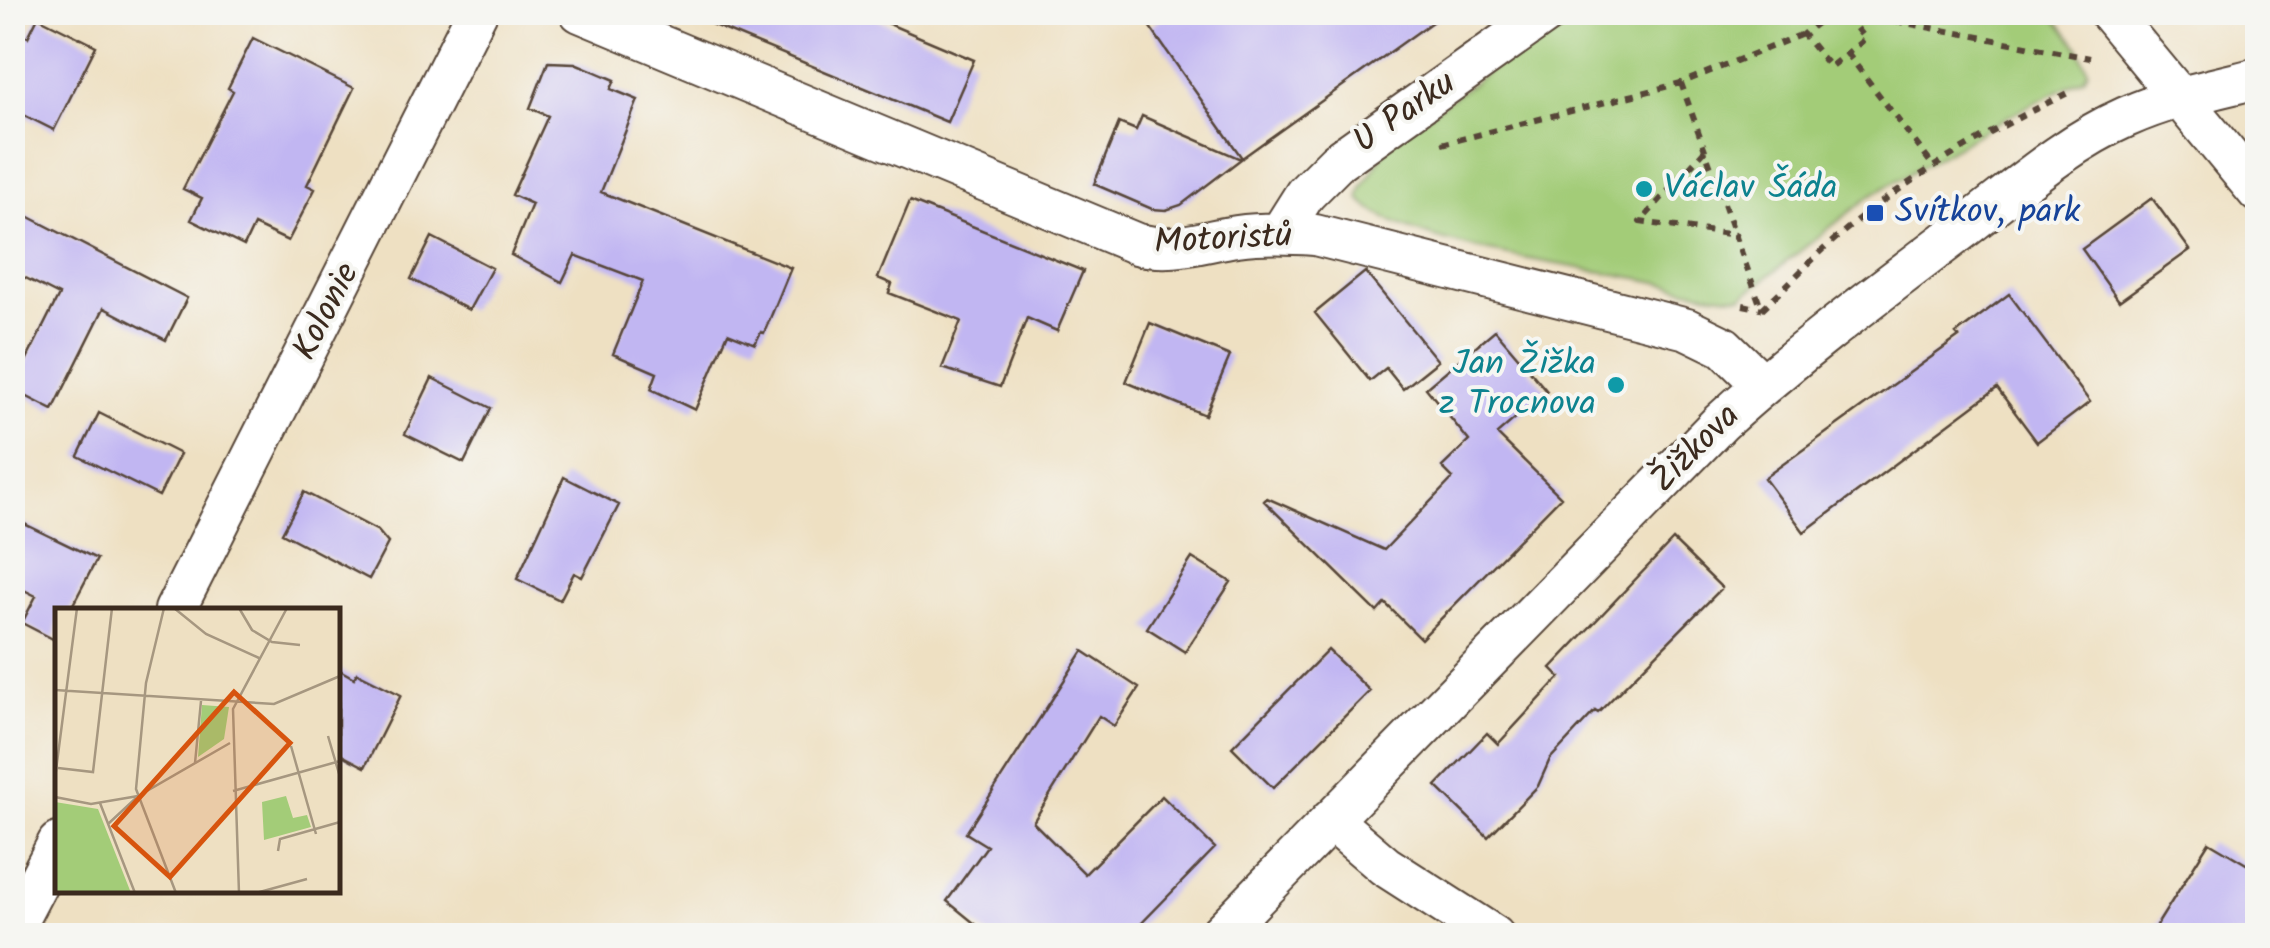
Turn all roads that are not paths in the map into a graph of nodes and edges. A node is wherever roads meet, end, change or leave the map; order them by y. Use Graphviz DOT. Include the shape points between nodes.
graph roads {
  1 [pos="478,12"];
  2 [pos="580,12"];
  3 [pos="1548,12"];
  4 [pos="2109,12"];
  5 [pos="2258,78"];
  6 [pos="2179,97"];
  7 [pos="2258,192"];
  8 [pos="1281,232"];
  9 [pos="1762,384"];
  10 [pos="176,608"];
  11 [pos="1331,820"];
  12 [pos="55,849"];
  13 [pos="12,932"];
  14 [pos="1218,936"];
  15 [pos="1494,936"];
  1 -- 10 [label="street, Kolonie"];
  2 -- 8 [label="street, Motoristů" via="1137,244 1182,248"];
  3 -- 8 [label="street, U Parku" via="1336,162 1304,194"];
  4 -- 6 [label="street"];
  5 -- 6 [label="street, Žižkova"];
  6 -- 7 [label="street"];
  6 -- 9 [label="street, Žižkova" via="2126,116 2043,168"];
  8 -- 9 [label="street, Motoristů" via="1366,247 1687,330 1724,347"];
  9 -- 11 [label="street, Žižkova"];
  11 -- 14 [label="street, Žižkova"];
  11 -- 15 [label="street" via="1385,866"];
  12 -- 13 [label="street"];
}
